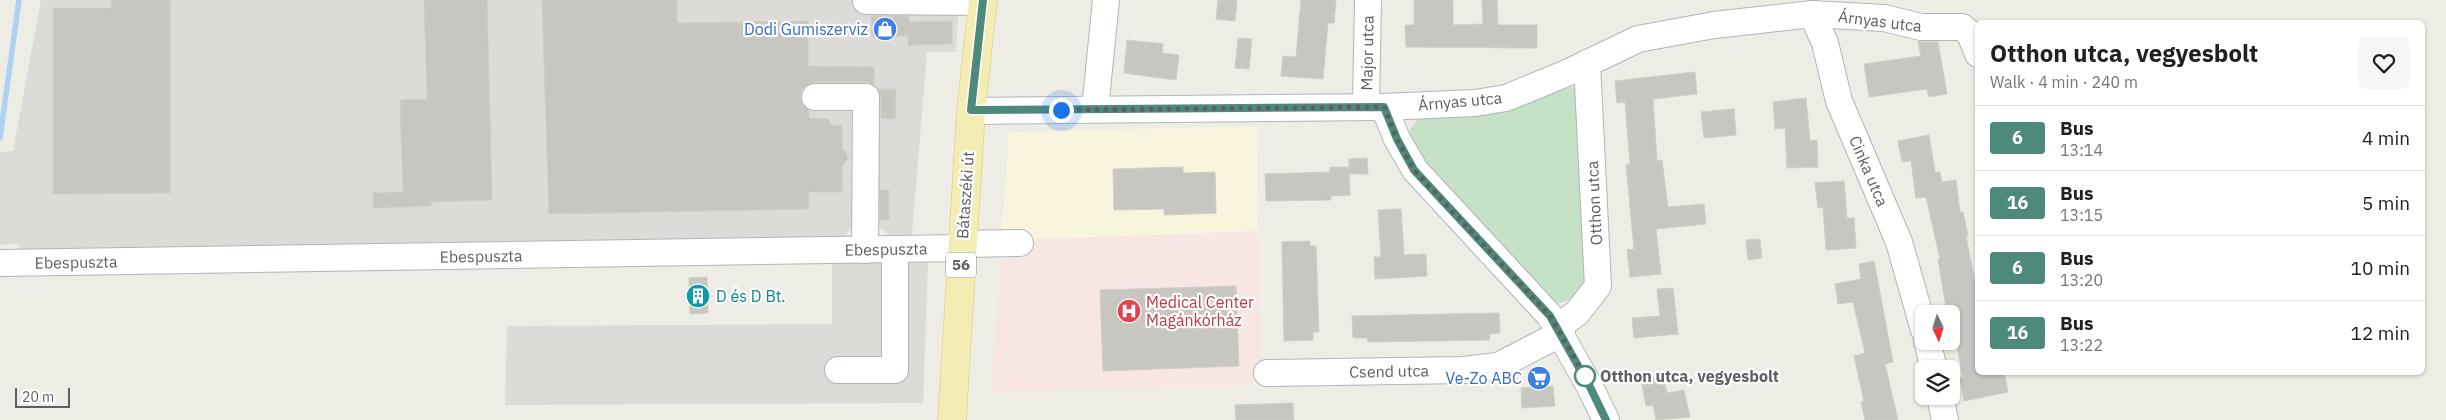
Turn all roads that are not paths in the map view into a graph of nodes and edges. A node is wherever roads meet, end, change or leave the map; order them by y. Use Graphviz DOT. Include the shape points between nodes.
graph roads {
  1 [pos="1106,0"];
  2 [pos="1368,0"];
  3 [pos="866,1"];
  4 [pos="983,1"];
  5 [pos="1812,7"];
  6 [pos="1975,46"];
  7 [pos="1586,63"];
  8 [pos="815,96"];
  9 [pos="1375,106"];
  10 [pos="1095,109"];
  11 [pos="971,110"];
  12 [pos="1020,243"];
  13 [pos="962,246"];
  14 [pos="895,249"];
  15 [pos="865,250"];
  16 [pos="0,263"];
  17 [pos="1917,305"];
  18 [pos="1560,330"];
  19 [pos="838,370"];
  20 [pos="1267,373"];
  21 [pos="1942,405"];
  22 [pos="952,420"];
  23 [pos="1606,420"];
  24 [pos="1945,420"];
  1 -- 10 [label="street"];
  2 -- 9 [label="street, Major utca"];
  3 -- 4 [label="street"];
  4 -- 11 [label="main road, Bátaszéki út / 56"];
  5 -- 6 [label="street, Árnyas utca" via="1921,27 1962,27 1970,34"];
  5 -- 7 [label="street, Árnyas utca" via="1638,39"];
  5 -- 17 [label="street, Cinka utca" via="1825,43 1839,101 1899,242"];
  7 -- 9 [label="street, Árnyas utca" via="1506,98 1475,103"];
  7 -- 18 [label="street, Otthon utca" via="1598,286"];
  8 -- 15 [label="street" via="866,97"];
  9 -- 10 [label="street, Árnyas utca"];
  9 -- 18 [label="street" via="1414,170"];
  10 -- 11 [label="street, Árnyas utca"];
  11 -- 13 [label="main road, Bátaszéki út / 56"];
  12 -- 13 [label="street, Ebespuszta"];
  13 -- 14 [label="street, Ebespuszta"];
  13 -- 22 [label="main road, Bátaszéki út / 56"];
  14 -- 15 [label="street, Ebespuszta"];
  14 -- 19 [label="street" via="895,370"];
  15 -- 16 [label="street, Ebespuszta"];
  18 -- 20 [label="street, Csend utca" via="1498,366 1464,370"];
  18 -- 23 [label="street"];
  21 -- 24 [label="street"];
}
